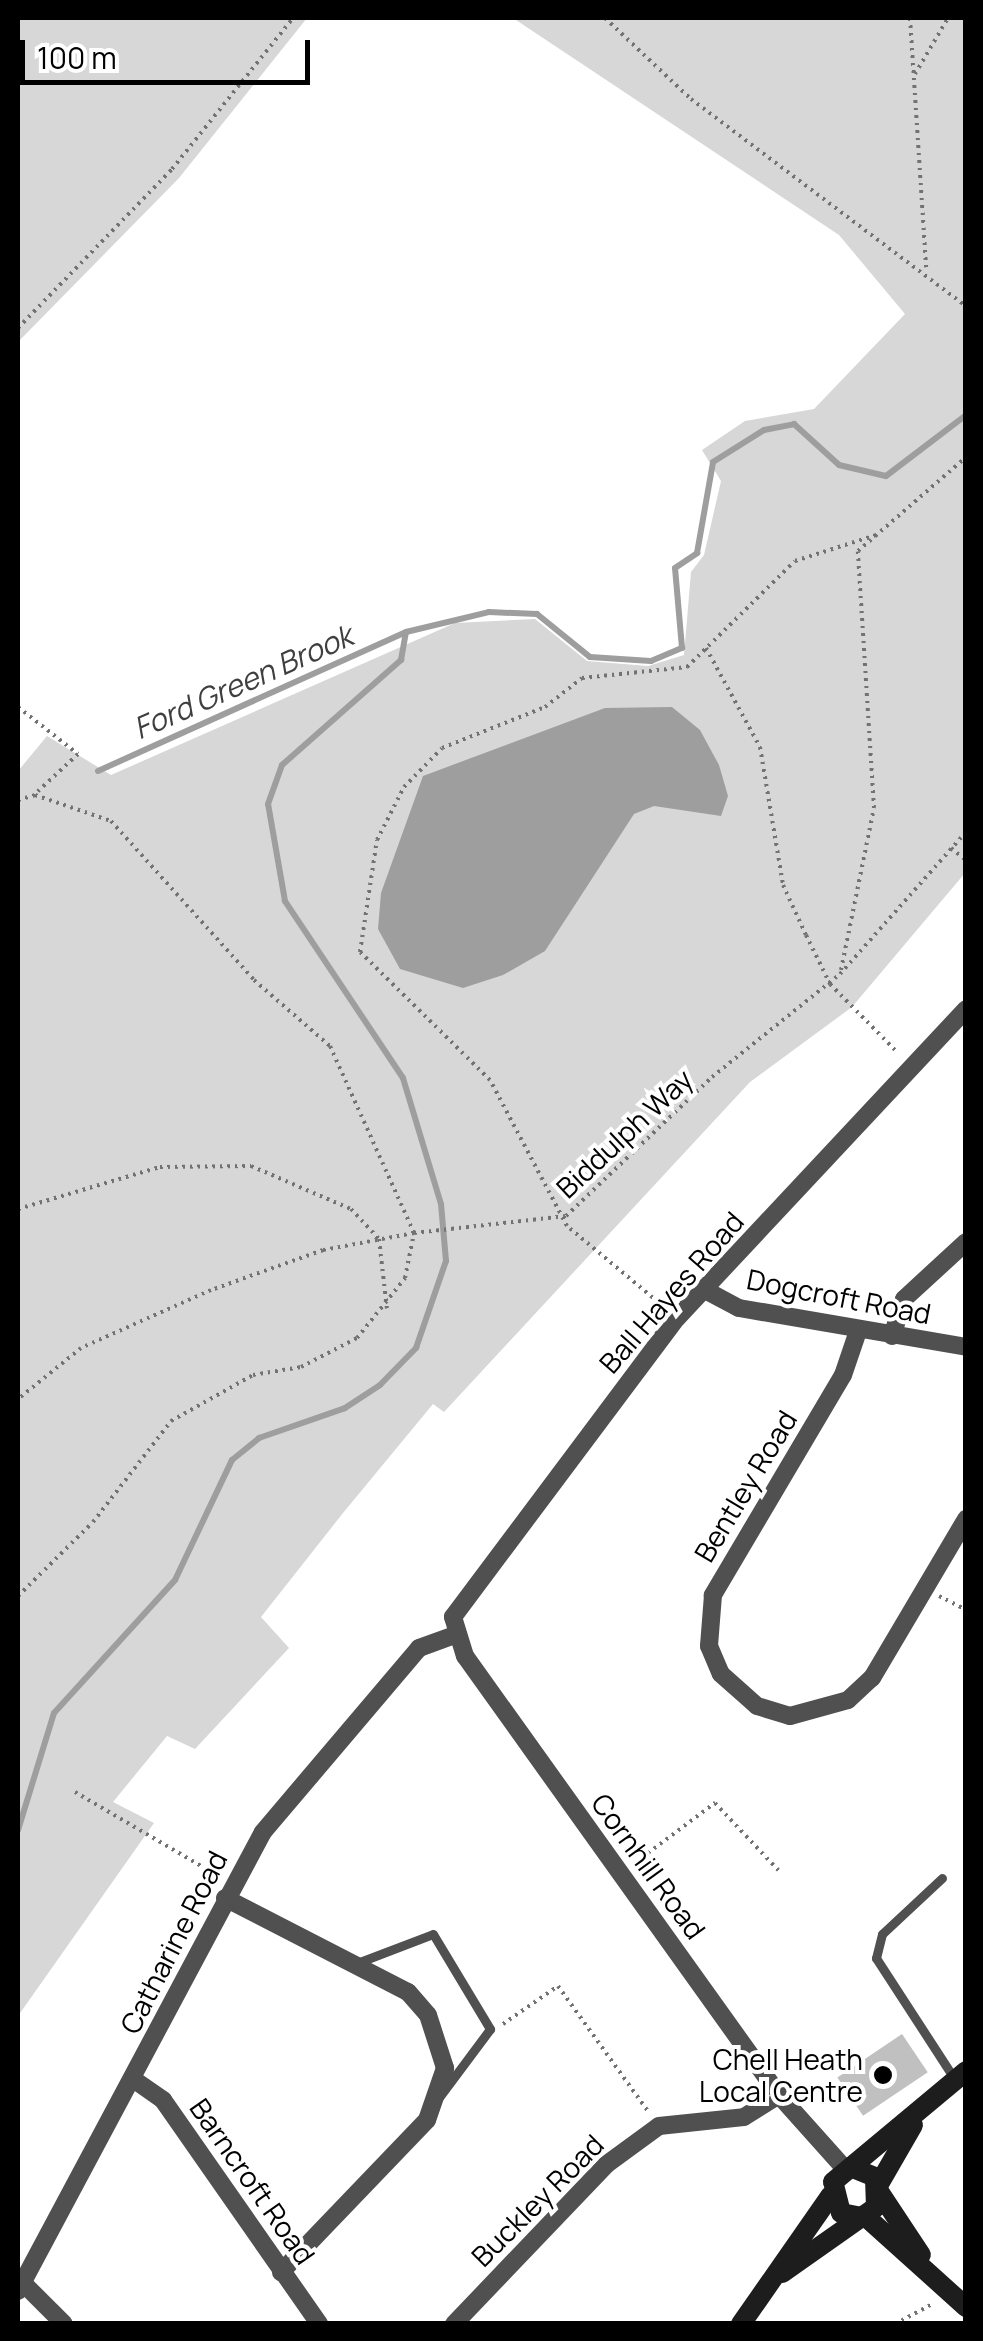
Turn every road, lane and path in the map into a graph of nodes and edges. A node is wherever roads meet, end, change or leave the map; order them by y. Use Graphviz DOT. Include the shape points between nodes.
graph roads {
  1 [pos="292,18"];
  2 [pos="604,18"];
  3 [pos="910,18"];
  4 [pos="948,18"];
  5 [pos="915,75"];
  6 [pos="926,268"];
  7 [pos="966,306"];
  8 [pos="18,328"];
  9 [pos="966,457"];
  10 [pos="878,534"];
  11 [pos="706,648"];
  12 [pos="18,707"];
  13 [pos="32,796"];
  14 [pos="18,800"];
  15 [pos="966,832"];
  16 [pos="950,848"];
  17 [pos="966,860"];
  18 [pos="840,974"];
  19 [pos="830,984"];
  20 [pos="966,1009"];
  21 [pos="912,1067"];
  22 [pos="18,1209"];
  23 [pos="566,1216"];
  24 [pos="414,1232"];
  25 [pos="379,1239"];
  26 [pos="966,1242"];
  27 [pos="705,1290"];
  28 [pos="387,1310"];
  29 [pos="677,1318"];
  30 [pos="858,1331"];
  31 [pos="892,1336"];
  32 [pos="966,1348"];
  33 [pos="18,1399"];
  34 [pos="966,1519"];
  35 [pos="926,1588"];
  36 [pos="18,1596"];
  37 [pos="966,1610"];
  38 [pos="454,1635"];
  39 [pos="75,1792"];
  40 [pos="778,1871"];
  41 [pos="620,1874"];
  42 [pos="942,1878"];
  43 [pos="229,1891"];
  44 [pos="356,1964"];
  45 [pos="490,2030"];
  46 [pos="960,2075"];
  47 [pos="132,2079"];
  48 [pos="779,2095"];
  49 [pos="435,2102"];
  50 [pos="919,2114"];
  51 [pos="658,2126"];
  52 [pos="841,2179"];
  53 [pos="880,2189"];
  54 [pos="864,2216"];
  55 [pos="281,2272"];
  56 [pos="782,2273"];
  57 [pos="942,2282"];
  58 [pos="20,2286"];
  59 [pos="966,2306"];
  60 [pos="64,2324"];
  61 [pos="320,2324"];
  62 [pos="454,2324"];
  63 [pos="741,2324"];
  64 [pos="894,2324"];
  1 -- 8 [label="path" via="172,168"];
  2 -- 6 [label="path" via="692,99"];
  3 -- 5 [label="path"];
  4 -- 5 [label="path"];
  5 -- 6 [label="path"];
  6 -- 7 [label="path"];
  9 -- 10 [label="path"];
  10 -- 11 [label="path" via="794,561"];
  10 -- 18 [label="path" via="858,551 874,808"];
  11 -- 19 [label="path" via="760,746 783,885"];
  11 -- 23 [label="path" via="687,667 656,676 582,678 545,707 442,748 404,788 377,840 360,952 490,1080"];
  12 -- 13 [label="path" via="78,754"];
  13 -- 14 [label="path"];
  13 -- 24 [label="path" via="111,821 254,980 330,1046"];
  15 -- 16 [label="path, Biddulph Way"];
  16 -- 17 [label="path"];
  16 -- 18 [label="path, Biddulph Way"];
  18 -- 19 [label="path, Biddulph Way"];
  19 -- 21 [label="path"];
  19 -- 23 [label="path, Biddulph Way" via="712,1077"];
  20 -- 21 [label="street, Ball Hayes Road"];
  21 -- 27 [label="street, Ball Hayes Road"];
  22 -- 25 [label="path" via="160,1167 251,1166 314,1188"];
  23 -- 24 [label="path, Biddulph Way"];
  23 -- 29 [label="path" via="588,1250"];
  24 -- 25 [label="path, Biddulph Way"];
  24 -- 28 [label="path" via="405,1278"];
  25 -- 28 [label="path"];
  25 -- 33 [label="path, Biddulph Way" via="211,1290 97,1340"];
  26 -- 31 [label="street" via="904,1300"];
  27 -- 29 [label="street, Ball Hayes Road"];
  27 -- 30 [label="street, Dogcroft Road" via="739,1308"];
  28 -- 36 [label="path" via="328,1356 254,1375 171,1421 93,1522"];
  29 -- 38 [label="street, Ball Hayes Road" via="462,1597"];
  30 -- 31 [label="street, Dogcroft Road"];
  30 -- 35 [label="street, Bentley Road" via="843,1375 713,1594 709,1646 722,1674 758,1706 814,1714 872,1678"];
  31 -- 32 [label="street, Dogcroft Road"];
  34 -- 35 [label="street, Bentley Road"];
  35 -- 37 [label="path"];
  38 -- 41 [label="street, Cornhill Road"];
  38 -- 43 [label="street, Catharine Road" via="419,1648 274,1818"];
  39 -- 43 [label="path"];
  40 -- 41 [label="path" via="716,1803"];
  41 -- 48 [label="street, Cornhill Road"];
  42 -- 46 [label="lane" via="882,1934 876,1958"];
  43 -- 44 [label="street"];
  43 -- 47 [label="street, Catharine Road"];
  44 -- 45 [label="lane" via="433,1934"];
  44 -- 49 [label="street" via="408,1992 428,2015 445,2068"];
  45 -- 49 [label="lane"];
  45 -- 51 [label="path" via="558,1986"];
  46 -- 50 [label="street"];
  47 -- 55 [label="street, Barncroft Road" via="163,2100"];
  47 -- 58 [label="street, Catharine Road"];
  48 -- 51 [label="street" via="744,2117"];
  48 -- 52 [label="street, Cornhill Road"];
  49 -- 55 [label="street"];
  50 -- 52 [label="street"];
  50 -- 53 [label="street"];
  51 -- 62 [label="street, Buckley Road" via="607,2164"];
  52 -- 53 [label="street"];
  52 -- 54 [label="street" via="841,2213"];
  52 -- 56 [label="street"];
  53 -- 54 [label="street"];
  53 -- 57 [label="street"];
  54 -- 56 [label="street"];
  54 -- 57 [label="street"];
  55 -- 61 [label="street, Barncroft Road"];
  56 -- 63 [label="street"];
  57 -- 59 [label="street"];
  57 -- 64 [label="path"];
  58 -- 60 [label="street"];
}
